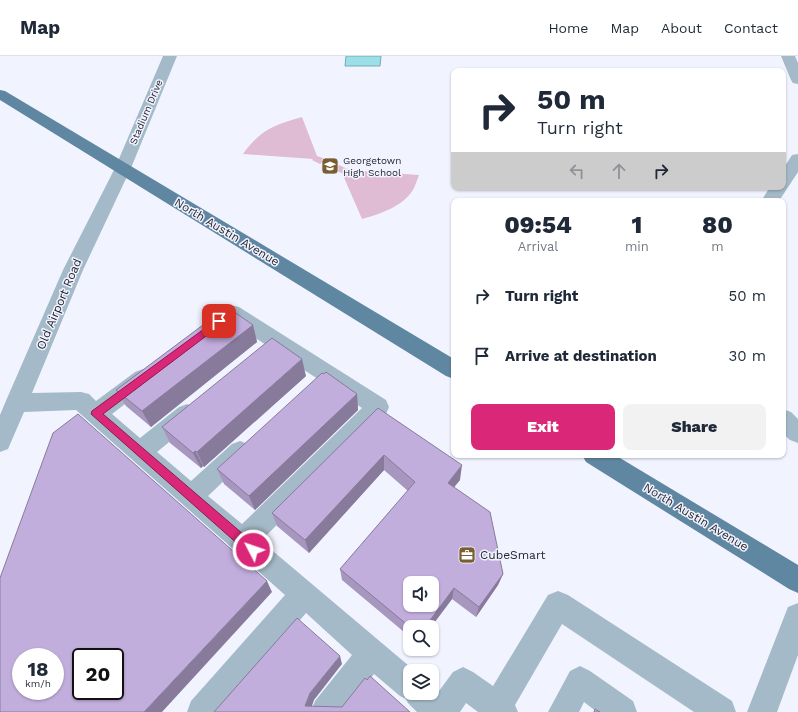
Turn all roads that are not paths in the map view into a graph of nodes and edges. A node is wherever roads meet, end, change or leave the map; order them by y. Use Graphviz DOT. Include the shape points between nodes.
graph roads {
  1 [pos="170,56"];
  2 [pos="788,56"];
  3 [pos="798,80"];
  4 [pos="0,94"];
  5 [pos="798,159"];
  6 [pos="123,168"];
  7 [pos="786,177"];
  8 [pos="213,326"];
  9 [pos="276,341"];
  10 [pos="257,356"];
  11 [pos="158,368"];
  12 [pos="451,368"];
  13 [pos="325,373"];
  14 [pos="308,389"];
  15 [pos="202,402"];
  16 [pos="16,403"];
  17 [pos="96,414"];
  18 [pos="786,422"];
  19 [pos="798,432"];
  20 [pos="255,437"];
  21 [pos="0,442"];
  22 [pos="140,452"];
  23 [pos="599,458"];
  24 [pos="191,496"];
  25 [pos="243,541"];
  26 [pos="798,580"];
  27 [pos="304,594"];
  28 [pos="798,617"];
  29 [pos="372,653"];
  30 [pos="403,680"];
  31 [pos="426,700"];
  32 [pos="500,710"];
  33 [pos="202,712"];
  34 [pos="326,712"];
  35 [pos="441,712"];
  36 [pos="563,712"];
  37 [pos="622,712"];
  38 [pos="721,712"];
  39 [pos="762,712"];
  1 -- 6 [label="street, Stadium Drive"];
  2 -- 3 [label="street"];
  4 -- 6 [label="main road, North Austin Avenue"];
  5 -- 7 [label="street"];
  6 -- 12 [label="main road, North Austin Avenue"];
  6 -- 16 [label="street, Old Airport Road" via="73,270"];
  8 -- 9 [label="street" via="232,312"];
  9 -- 10 [label="street"];
  9 -- 13 [label="street"];
  11 -- 17 [label="street"];
  13 -- 14 [label="street"];
  13 -- 25 [label="street" via="378,407"];
  15 -- 22 [label="street"];
  16 -- 17 [label="street" via="81,401"];
  16 -- 21 [label="street, Old Airport Road"];
  17 -- 22 [label="street"];
  18 -- 19 [label="street"];
  20 -- 24 [label="street"];
  22 -- 24 [label="street"];
  23 -- 26 [label="main road, North Austin Avenue"];
  24 -- 25 [label="street"];
  25 -- 27 [label="street"];
  27 -- 29 [label="street"];
  27 -- 33 [label="street"];
  28 -- 39 [label="street"];
  29 -- 30 [label="street"];
  29 -- 34 [label="street"];
  31 -- 35 [label="street"];
  32 -- 35 [label="street" via="463,682"];
  32 -- 38 [label="street" via="558,605"];
  36 -- 37 [label="street" via="580,681"];
}
